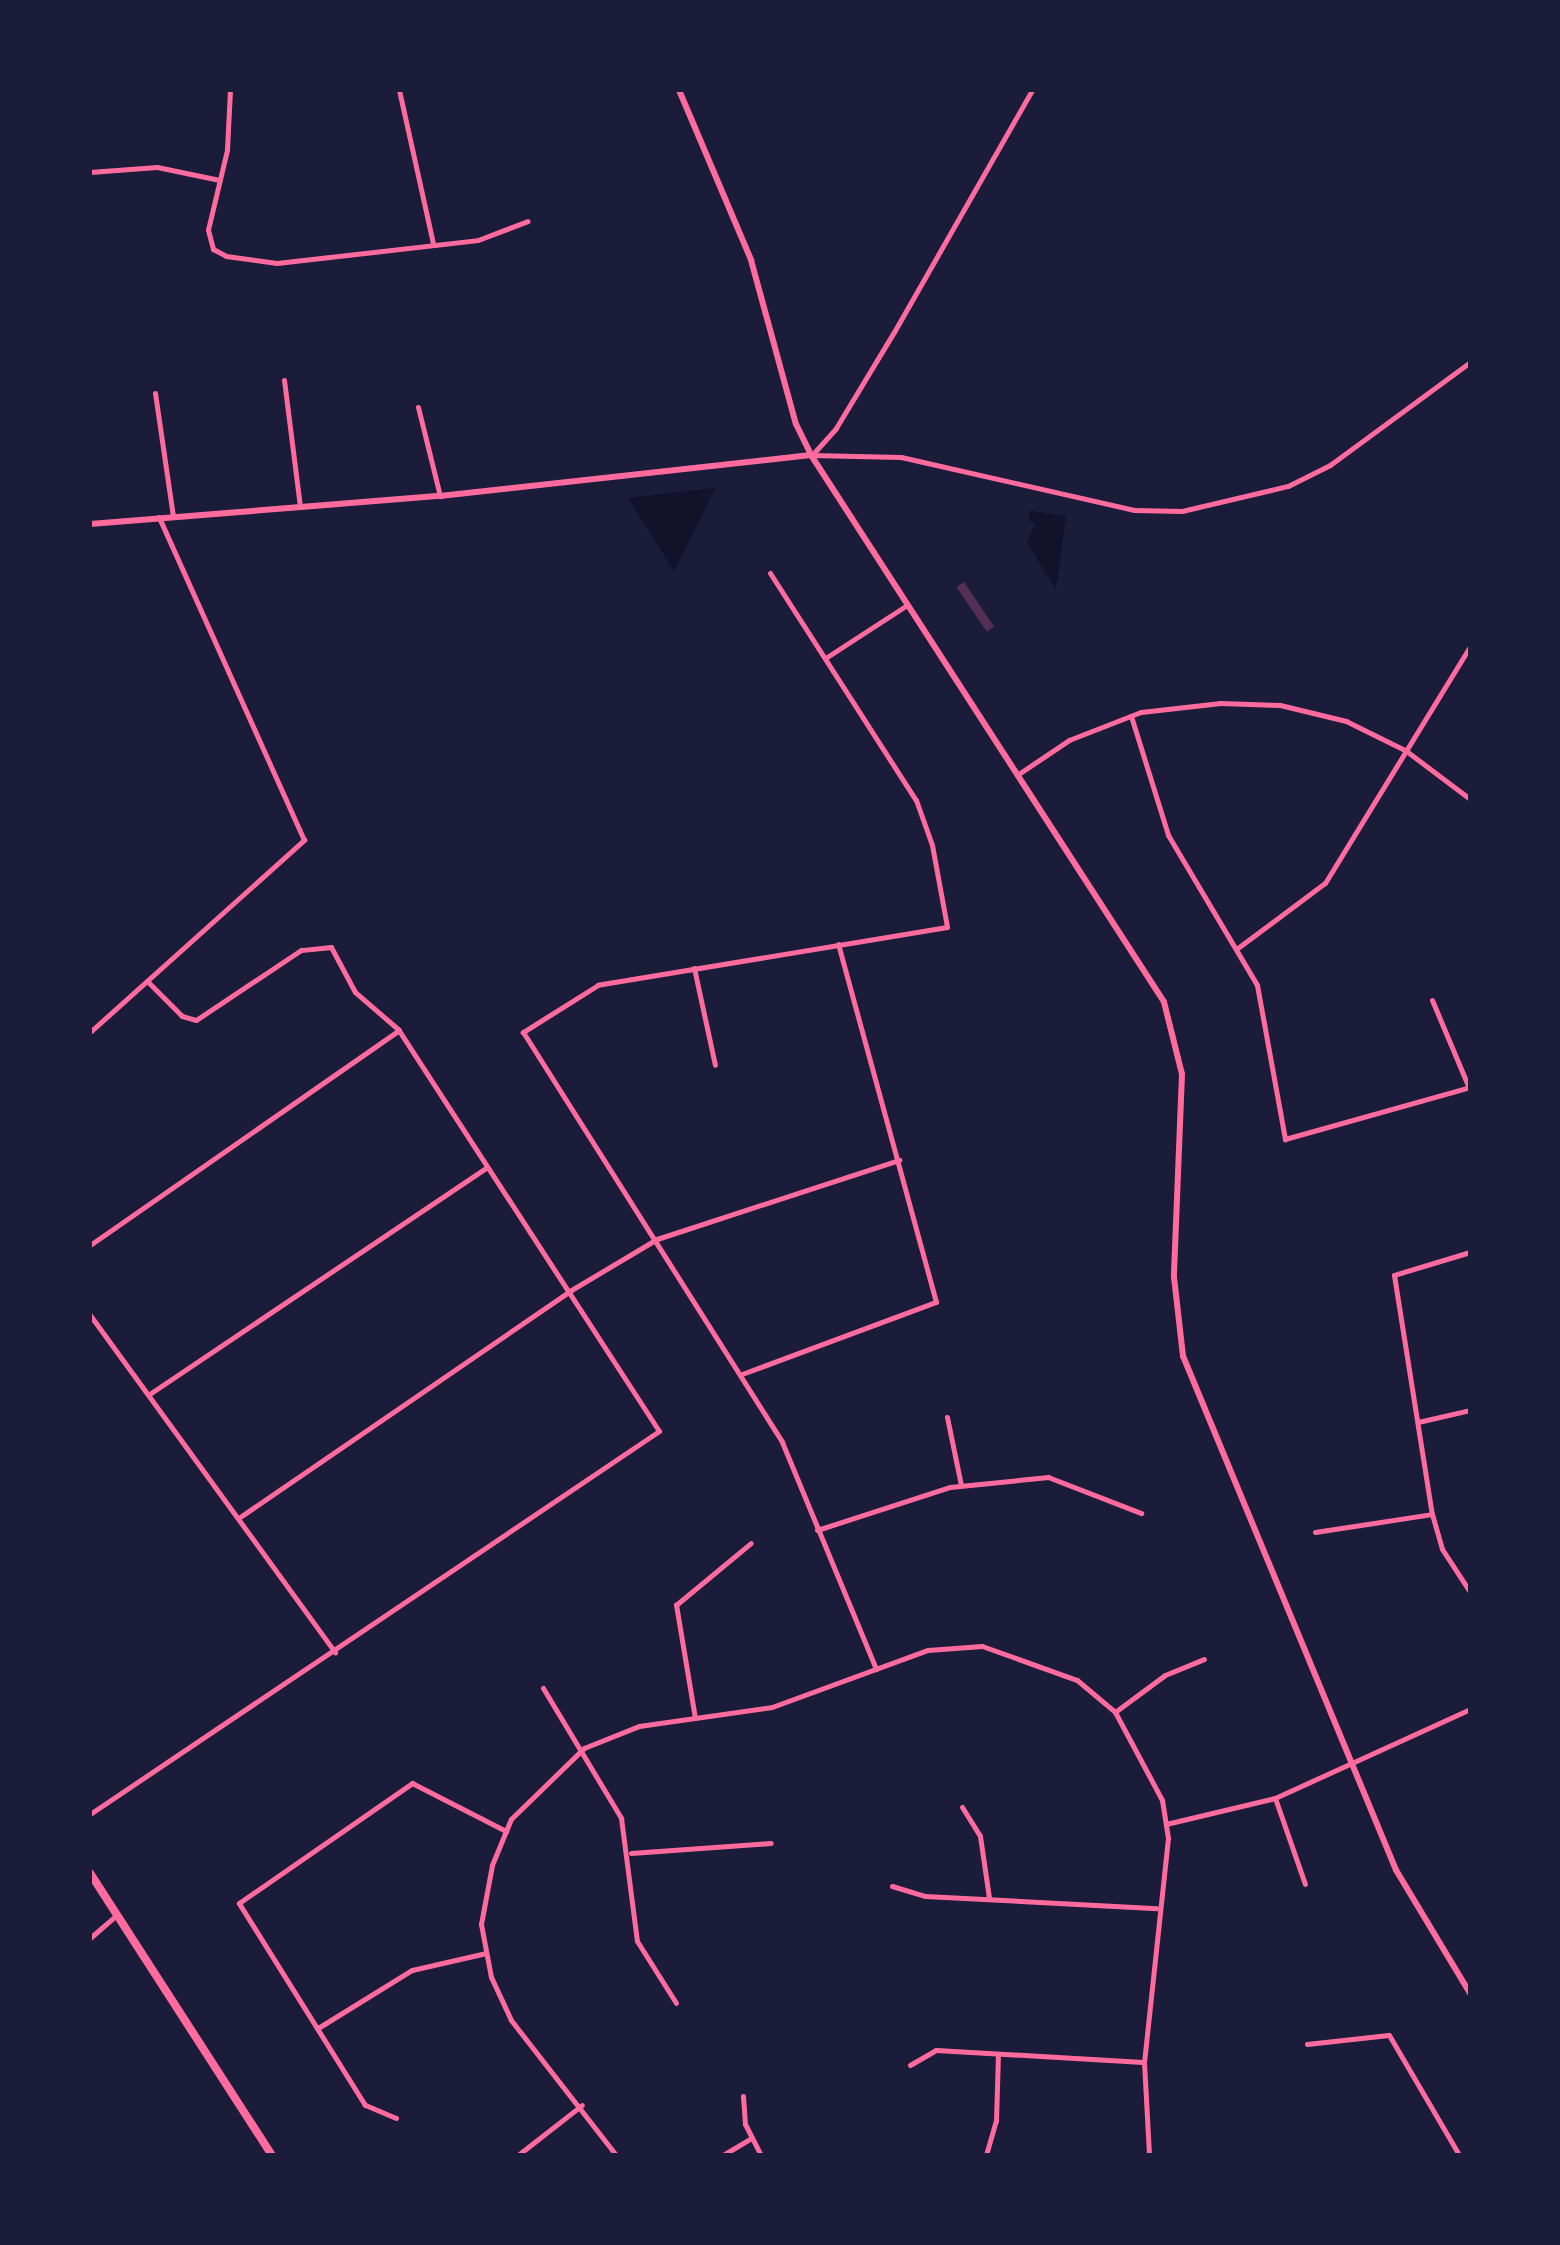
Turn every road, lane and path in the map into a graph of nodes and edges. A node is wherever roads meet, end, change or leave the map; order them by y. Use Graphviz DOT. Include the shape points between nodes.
graph roads {
  1 [pos="230,90"];
  2 [pos="399,90"];
  3 [pos="679,90"];
  4 [pos="1032,90"];
  5 [pos="90,172"];
  6 [pos="220,180"];
  7 [pos="528,220"];
  8 [pos="433,243"];
  9 [pos="1470,362"];
  10 [pos="284,380"];
  11 [pos="155,393"];
  12 [pos="418,407"];
  13 [pos="812,455"];
  14 [pos="440,496"];
  15 [pos="300,507"];
  16 [pos="159,517"];
  17 [pos="173,517"];
  18 [pos="90,524"];
  19 [pos="770,574"];
  20 [pos="907,605"];
  21 [pos="1470,646"];
  22 [pos="827,657"];
  23 [pos="1131,716"];
  24 [pos="1405,750"];
  25 [pos="1017,775"];
  26 [pos="1470,798"];
  27 [pos="838,944"];
  28 [pos="1240,947"];
  29 [pos="694,968"];
  30 [pos="146,981"];
  31 [pos="1432,1000"];
  32 [pos="398,1030"];
  33 [pos="90,1032"];
  34 [pos="715,1065"];
  35 [pos="1469,1088"];
  36 [pos="899,1160"];
  37 [pos="487,1167"];
  38 [pos="656,1239"];
  39 [pos="90,1245"];
  40 [pos="1470,1252"];
  41 [pos="568,1292"];
  42 [pos="90,1314"];
  43 [pos="742,1374"];
  44 [pos="151,1393"];
  45 [pos="1470,1410"];
  46 [pos="947,1417"];
  47 [pos="1418,1422"];
  48 [pos="961,1486"];
  49 [pos="1141,1513"];
  50 [pos="1432,1514"];
  51 [pos="240,1517"];
  52 [pos="817,1530"];
  53 [pos="1314,1532"];
  54 [pos="751,1543"];
  55 [pos="1470,1592"];
  56 [pos="336,1652"];
  57 [pos="1204,1659"];
  58 [pos="876,1669"];
  59 [pos="543,1688"];
  60 [pos="1470,1710"];
  61 [pos="1115,1712"];
  62 [pos="695,1718"];
  63 [pos="584,1748"];
  64 [pos="1351,1766"];
  65 [pos="1275,1798"];
  66 [pos="962,1806"];
  67 [pos="90,1814"];
  68 [pos="1166,1824"];
  69 [pos="506,1831"];
  70 [pos="771,1843"];
  71 [pos="630,1854"];
  72 [pos="90,1874"];
  73 [pos="1304,1884"];
  74 [pos="892,1886"];
  75 [pos="990,1898"];
  76 [pos="1158,1908"];
  77 [pos="116,1915"];
  78 [pos="90,1938"];
  79 [pos="486,1953"];
  80 [pos="1470,1993"];
  81 [pos="676,2003"];
  82 [pos="318,2029"];
  83 [pos="1307,2044"];
  84 [pos="998,2056"];
  85 [pos="1144,2062"];
  86 [pos="910,2065"];
  87 [pos="743,2096"];
  88 [pos="582,2106"];
  89 [pos="396,2118"];
  90 [pos="750,2139"];
  91 [pos="272,2155"];
  92 [pos="518,2155"];
  93 [pos="616,2155"];
  94 [pos="724,2155"];
  95 [pos="761,2155"];
  96 [pos="986,2155"];
  97 [pos="1149,2155"];
  98 [pos="1459,2155"];
  1 -- 6 [label="street"];
  2 -- 8 [label="street"];
  3 -- 13 [label="street" via="751,260 796,424"];
  4 -- 13 [label="street" via="836,428"];
  5 -- 6 [label="street" via="157,167"];
  6 -- 8 [label="street" via="208,230 213,249 277,263"];
  7 -- 8 [label="street" via="478,240"];
  9 -- 13 [label="street" via="1330,465 1288,486 1182,512 1134,510 901,458"];
  10 -- 15 [label="street"];
  11 -- 17 [label="street"];
  12 -- 14 [label="street"];
  13 -- 14 [label="street"];
  13 -- 20 [label="street"];
  14 -- 15 [label="street"];
  15 -- 17 [label="street"];
  16 -- 17 [label="street"];
  16 -- 18 [label="street"];
  16 -- 30 [label="street" via="304,840"];
  19 -- 22 [label="street"];
  20 -- 22 [label="street"];
  20 -- 25 [label="street"];
  21 -- 24 [label="street"];
  22 -- 27 [label="street" via="916,800 947,927"];
  23 -- 24 [label="street" via="1183,705 1280,705 1346,722"];
  23 -- 25 [label="street" via="1069,740"];
  23 -- 28 [label="street" via="1168,835"];
  24 -- 26 [label="street"];
  24 -- 28 [label="street" via="1326,883"];
  25 -- 64 [label="street" via="1156,987 1172,1025 1182,1074 1174,1276 1183,1356"];
  27 -- 29 [label="street"];
  27 -- 36 [label="street"];
  28 -- 35 [label="street" via="1269,1023 1284,1139"];
  29 -- 34 [label="street"];
  29 -- 38 [label="street" via="598,985 523,1032"];
  30 -- 32 [label="street" via="182,1016 196,1020 301,950 327,945 355,992"];
  30 -- 33 [label="street"];
  31 -- 35 [label="street"];
  32 -- 37 [label="street"];
  32 -- 39 [label="street"];
  36 -- 38 [label="street"];
  36 -- 43 [label="street" via="936,1302"];
  37 -- 41 [label="street"];
  37 -- 44 [label="street"];
  38 -- 41 [label="street"];
  38 -- 43 [label="street"];
  40 -- 47 [label="street" via="1394,1276"];
  41 -- 51 [label="street"];
  41 -- 56 [label="street" via="659,1431"];
  42 -- 44 [label="street"];
  43 -- 52 [label="street" via="782,1442"];
  44 -- 51 [label="street"];
  45 -- 47 [label="street"];
  46 -- 48 [label="street"];
  47 -- 50 [label="street"];
  48 -- 49 [label="street" via="1048,1476"];
  48 -- 52 [label="street"];
  50 -- 53 [label="street"];
  50 -- 55 [label="street" via="1442,1549"];
  51 -- 56 [label="street"];
  52 -- 58 [label="street"];
  54 -- 62 [label="street" via="676,1605"];
  56 -- 67 [label="street"];
  57 -- 61 [label="street" via="1165,1676"];
  58 -- 61 [label="street" via="928,1650 982,1646 1077,1680"];
  58 -- 62 [label="street" via="772,1707"];
  59 -- 63 [label="street"];
  60 -- 64 [label="street"];
  61 -- 68 [label="street" via="1142,1754"];
  62 -- 63 [label="street" via="640,1726"];
  63 -- 69 [label="street" via="544,1781"];
  63 -- 71 [label="street" via="621,1818"];
  64 -- 65 [label="street"];
  64 -- 80 [label="street" via="1396,1870"];
  65 -- 68 [label="street"];
  65 -- 73 [label="street"];
  66 -- 75 [label="street" via="980,1836"];
  68 -- 76 [label="street"];
  69 -- 79 [label="street" via="481,1924"];
  69 -- 82 [label="street" via="412,1784 239,1903"];
  70 -- 71 [label="street"];
  71 -- 81 [label="street" via="637,1941"];
  72 -- 77 [label="main road"];
  74 -- 75 [label="street" via="925,1896"];
  75 -- 76 [label="street"];
  76 -- 85 [label="street"];
  77 -- 78 [label="street"];
  77 -- 91 [label="main road"];
  79 -- 82 [label="street" via="412,1970"];
  79 -- 88 [label="street" via="511,2020"];
  82 -- 89 [label="street" via="365,2105"];
  83 -- 98 [label="street" via="1388,2035"];
  84 -- 85 [label="street"];
  84 -- 86 [label="street" via="936,2050"];
  84 -- 96 [label="street" via="996,2121"];
  85 -- 97 [label="street"];
  87 -- 90 [label="street"];
  88 -- 92 [label="street"];
  88 -- 93 [label="street"];
  90 -- 94 [label="street"];
  90 -- 95 [label="street"];
}
